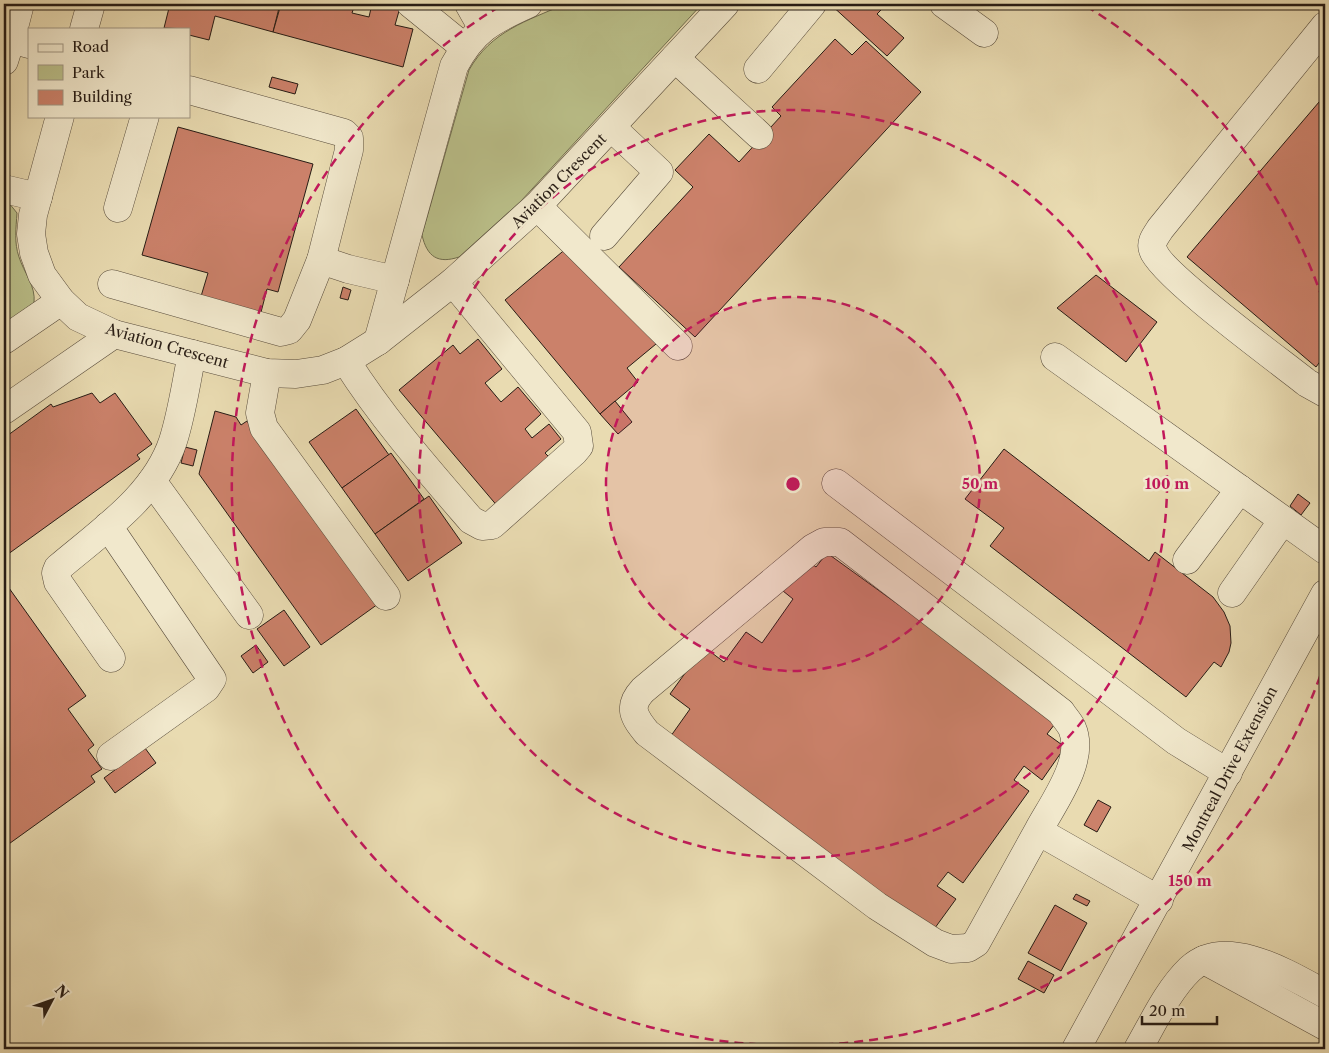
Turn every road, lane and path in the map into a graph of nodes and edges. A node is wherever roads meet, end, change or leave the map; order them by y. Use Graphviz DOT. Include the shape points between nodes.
graph roads {
  1 [pos="20,4"];
  2 [pos="91,4"];
  3 [pos="410,4"];
  4 [pos="469,4"];
  5 [pos="528,4"];
  6 [pos="725,4"];
  7 [pos="812,4"];
  8 [pos="944,4"];
  9 [pos="1325,26"];
  10 [pos="482,27"];
  11 [pos="84,28"];
  12 [pos="984,33"];
  13 [pos="464,47"];
  14 [pos="14,48"];
  15 [pos="676,58"];
  16 [pos="758,68"];
  17 [pos="190,90"];
  18 [pos="59,118"];
  19 [pos="144,118"];
  20 [pos="612,128"];
  21 [pos="759,135"];
  22 [pos="4,189"];
  23 [pos="38,197"];
  24 [pos="537,206"];
  25 [pos="118,208"];
  26 [pos="604,236"];
  27 [pos="321,260"];
  28 [pos="395,280"];
  29 [pos="453,282"];
  30 [pos="112,284"];
  31 [pos="61,301"];
  32 [pos="114,334"];
  33 [pos="4,340"];
  34 [pos="378,341"];
  35 [pos="678,346"];
  36 [pos="192,354"];
  37 [pos="1055,357"];
  38 [pos="346,361"];
  39 [pos="266,373"];
  40 [pos="1325,393"];
  41 [pos="4,410"];
  42 [pos="152,481"];
  43 [pos="836,483"];
  44 [pos="1240,489"];
  45 [pos="1284,520"];
  46 [pos="108,526"];
  47 [pos="1325,550"];
  48 [pos="1187,560"];
  49 [pos="1232,593"];
  50 [pos="1325,594"];
  51 [pos="386,596"];
  52 [pos="249,615"];
  53 [pos="111,658"];
  54 [pos="111,756"];
  55 [pos="1228,773"];
  56 [pos="1038,831"];
  57 [pos="1159,900"];
  58 [pos="1204,960"];
  59 [pos="1325,994"];
  60 [pos="1325,1026"];
  61 [pos="1076,1049"];
  62 [pos="1138,1049"];
  1 -- 14 [label="street"];
  2 -- 11 [label="street"];
  3 -- 13 [label="street"];
  4 -- 10 [label="street"];
  5 -- 10 [label="street"];
  6 -- 15 [label="street, Aviation Crescent"];
  7 -- 16 [label="street"];
  8 -- 12 [label="street"];
  9 -- 40 [label="street" via="1160,230 1153,240 1152,250 1170,274 1307,383"];
  10 -- 13 [label="street"];
  13 -- 28 [label="street" via="454,66"];
  15 -- 20 [label="street, Aviation Crescent"];
  15 -- 21 [label="street"];
  17 -- 27 [label="street" via="344,133 349,138 349,150"];
  18 -- 23 [label="street, Aviation Crescent"];
  19 -- 25 [label="street"];
  20 -- 24 [label="street, Aviation Crescent"];
  20 -- 26 [label="street" via="659,172"];
  22 -- 23 [label="street"];
  23 -- 31 [label="street, Aviation Crescent" via="33,215 34,253 42,275"];
  24 -- 29 [label="street, Aviation Crescent"];
  24 -- 35 [label="street"];
  27 -- 28 [label="street"];
  27 -- 30 [label="street" via="298,320 289,330 281,332"];
  28 -- 34 [label="street"];
  29 -- 34 [label="street, Aviation Crescent"];
  29 -- 38 [label="street" via="577,432 578,438 579,446 574,452 492,525 482,526 471,520 421,462"];
  31 -- 32 [label="street, Aviation Crescent" via="78,317"];
  31 -- 33 [label="street"];
  32 -- 36 [label="street, Aviation Crescent"];
  32 -- 41 [label="street"];
  34 -- 38 [label="street, Aviation Crescent"];
  36 -- 39 [label="street, Aviation Crescent"];
  36 -- 42 [label="street" via="173,441"];
  37 -- 44 [label="street"];
  38 -- 39 [label="street, Aviation Crescent" via="323,370 296,374"];
  39 -- 51 [label="street" via="260,413 264,428"];
  42 -- 46 [label="street"];
  42 -- 52 [label="street"];
  43 -- 55 [label="street" via="1176,741"];
  44 -- 45 [label="street"];
  44 -- 48 [label="street"];
  45 -- 47 [label="street"];
  45 -- 49 [label="street"];
  46 -- 53 [label="street" via="56,573 58,582"];
  46 -- 54 [label="street" via="212,679 206,688"];
  50 -- 55 [label="street, Montreal Drive Extension"];
  55 -- 57 [label="street, Montreal Drive Extension"];
  56 -- 56 [label="street" via="1074,764 1072,728 1061,712 840,542 833,540 813,548 634,699 633,711 647,734 877,906 935,943 951,949 968,948 976,943"];
  56 -- 57 [label="street"];
  57 -- 61 [label="street, Montreal Drive Extension"];
  58 -- 59 [label="street" via="1227,955 1246,958 1283,972"];
  58 -- 60 [label="street"];
  58 -- 62 [label="street" via="1182,978"];
}
